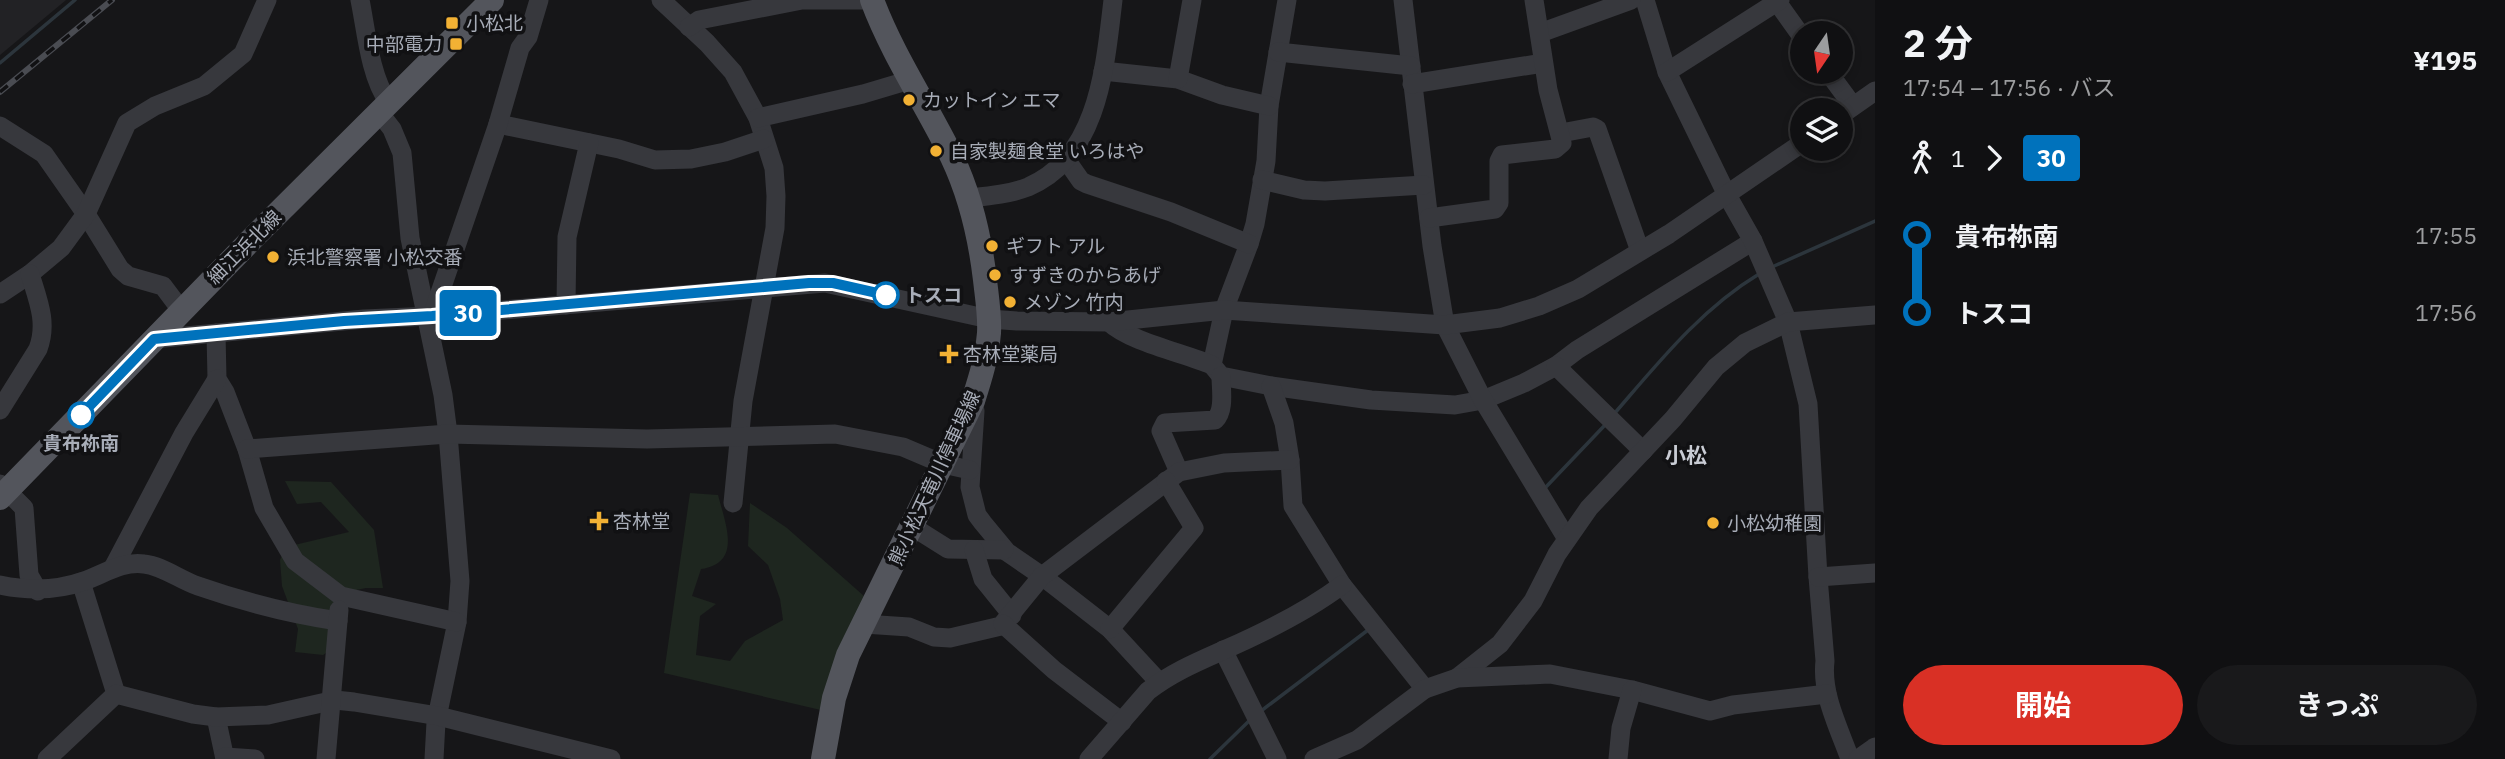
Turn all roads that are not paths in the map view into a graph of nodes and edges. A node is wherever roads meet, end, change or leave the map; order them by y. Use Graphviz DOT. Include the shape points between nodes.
graph roads {
  1 [pos="267,0"];
  2 [pos="360,0"];
  3 [pos="492,0"];
  4 [pos="539,0"];
  5 [pos="661,0"];
  6 [pos="872,0"];
  7 [pos="1113,0"];
  8 [pos="1192,0"];
  9 [pos="1287,0"];
  10 [pos="1403,0"];
  11 [pos="1534,0"];
  12 [pos="1632,0"];
  13 [pos="1645,0"];
  14 [pos="1778,1"];
  15 [pos="1791,21"];
  16 [pos="689,27"];
  17 [pos="1540,33"];
  18 [pos="1278,52"];
  19 [pos="1543,63"];
  20 [pos="1103,71"];
  21 [pos="1667,72"];
  22 [pos="1411,75"];
  23 [pos="1178,79"];
  24 [pos="910,80"];
  25 [pos="1875,91"];
  26 [pos="383,106"];
  27 [pos="1269,106"];
  28 [pos="1853,106"];
  29 [pos="758,118"];
  30 [pos="498,124"];
  31 [pos="0,126"];
  32 [pos="1560,133"];
  33 [pos="764,139"];
  34 [pos="589,143"];
  35 [pos="1790,150"];
  36 [pos="1066,160"];
  37 [pos="1262,180"];
  38 [pos="1424,185"];
  39 [pos="1727,195"];
  40 [pos="970,198"];
  41 [pos="86,214"];
  42 [pos="1429,218"];
  43 [pos="1753,241"];
  44 [pos="1250,244"];
  45 [pos="1640,251"];
  46 [pos="30,274"];
  47 [pos="764,286"];
  48 [pos="0,294"];
  49 [pos="566,305"];
  50 [pos="181,310"];
  51 [pos="1224,310"];
  52 [pos="1875,315"];
  53 [pos="429,316"];
  54 [pos="989,319"];
  55 [pos="1109,322"];
  56 [pos="1788,322"];
  57 [pos="1445,325"];
  58 [pos="216,333"];
  59 [pos="154,339"];
  60 [pos="1556,366"];
  61 [pos="1217,371"];
  62 [pos="217,379"];
  63 [pos="1271,386"];
  64 [pos="1483,400"];
  65 [pos="973,401"];
  66 [pos="0,410"];
  67 [pos="449,434"];
  68 [pos="739,438"];
  69 [pos="247,449"];
  70 [pos="1643,450"];
  71 [pos="1290,460"];
  72 [pos="943,464"];
  73 [pos="970,470"];
  74 [pos="1173,477"];
  75 [pos="2,491"];
  76 [pos="733,503"];
  77 [pos="913,527"];
  78 [pos="1567,539"];
  79 [pos="975,550"];
  80 [pos="1004,550"];
  81 [pos="113,568"];
  82 [pos="1875,573"];
  83 [pos="1042,576"];
  84 [pos="1818,577"];
  85 [pos="81,582"];
  86 [pos="0,584"];
  87 [pos="1342,585"];
  88 [pos="38,591"];
  89 [pos="341,596"];
  90 [pos="1007,620"];
  91 [pos="338,621"];
  92 [pos="457,622"];
  93 [pos="864,624"];
  94 [pos="1110,629"];
  95 [pos="1223,650"];
  96 [pos="1457,678"];
  97 [pos="1159,682"];
  98 [pos="1425,689"];
  99 [pos="1632,691"];
  100 [pos="116,694"];
  101 [pos="1827,694"];
  102 [pos="332,701"];
  103 [pos="438,716"];
  104 [pos="216,717"];
  105 [pos="1122,722"];
  106 [pos="1875,747"];
  107 [pos="225,758"];
  108 [pos="1323,758"];
  109 [pos="47,759"];
  110 [pos="255,759"];
  111 [pos="326,759"];
  112 [pos="434,759"];
  113 [pos="611,759"];
  114 [pos="822,759"];
  115 [pos="1089,759"];
  116 [pos="1277,759"];
  117 [pos="1618,759"];
  118 [pos="1850,759"];
  119 [pos="1858,759"];
  1 -- 41 [label="street" via="243,54 204,86 127,123"];
  2 -- 26 [label="street"];
  3 -- 26 [label="main road, 細江浜北線"];
  4 -- 30 [label="street"];
  5 -- 16 [label="street"];
  6 -- 16 [label="street" via="802,0 699,20"];
  6 -- 24 [label="main road, 熊小松天竜川停車場線"];
  7 -- 20 [label="street"];
  8 -- 23 [label="street"];
  9 -- 18 [label="street"];
  10 -- 22 [label="street"];
  11 -- 17 [label="street"];
  12 -- 17 [label="street"];
  13 -- 21 [label="street"];
  14 -- 15 [label="street"];
  14 -- 21 [label="street"];
  16 -- 29 [label="street" via="733,72"];
  17 -- 19 [label="street"];
  18 -- 22 [label="street"];
  18 -- 27 [label="street"];
  19 -- 22 [label="street"];
  19 -- 32 [label="street"];
  20 -- 23 [label="street"];
  20 -- 36 [label="street" via="1094,110"];
  21 -- 39 [label="street"];
  22 -- 38 [label="street"];
  23 -- 27 [label="street"];
  24 -- 29 [label="street"];
  24 -- 40 [label="main road, 熊小松天竜川停車場線"];
  25 -- 28 [label="street"];
  26 -- 50 [label="main road, 細江浜北線"];
  26 -- 53 [label="street" via="402,153 410,238"];
  27 -- 37 [label="street"];
  29 -- 33 [label="street"];
  30 -- 34 [label="street"];
  30 -- 53 [label="street"];
  31 -- 41 [label="street" via="44,154"];
  32 -- 42 [label="street" via="1562,143 1555,149 1502,155 1498,206"];
  32 -- 45 [label="street" via="1597,129"];
  33 -- 34 [label="street" via="725,152 667,161"];
  33 -- 47 [label="street" via="774,167 776,196"];
  34 -- 49 [label="street" via="567,237"];
  35 -- 39 [label="street"];
  36 -- 40 [label="street" via="1026,188"];
  36 -- 44 [label="street" via="1087,184"];
  37 -- 38 [label="street" via="1325,191"];
  37 -- 44 [label="street"];
  38 -- 42 [label="street"];
  39 -- 43 [label="street"];
  39 -- 45 [label="street"];
  40 -- 54 [label="main road, 熊小松天竜川停車場線" via="980,238"];
  41 -- 46 [label="street" via="61,248"];
  41 -- 50 [label="street" via="120,269 128,276 163,286"];
  42 -- 57 [label="street"];
  43 -- 56 [label="street"];
  43 -- 60 [label="street"];
  44 -- 51 [label="street"];
  45 -- 57 [label="street" via="1578,289 1539,306 1500,318"];
  46 -- 48 [label="street"];
  46 -- 66 [label="street" via="43,319 42,339"];
  47 -- 49 [label="street"];
  47 -- 54 [label="street" via="833,283"];
  47 -- 68 [label="street"];
  49 -- 53 [label="street"];
  50 -- 59 [label="main road, 細江浜北線"];
  51 -- 55 [label="street"];
  51 -- 57 [label="street"];
  51 -- 61 [label="street"];
  52 -- 56 [label="street"];
  53 -- 58 [label="street"];
  53 -- 67 [label="street"];
  54 -- 55 [label="street"];
  54 -- 65 [label="main road, 熊小松天竜川停車場線" via="986,358"];
  55 -- 61 [label="street"];
  56 -- 70 [label="street" via="1745,343 1716,367"];
  56 -- 84 [label="street" via="1808,404"];
  57 -- 64 [label="street"];
  58 -- 59 [label="street"];
  58 -- 62 [label="street"];
  59 -- 75 [label="main road, 細江浜北線"];
  60 -- 64 [label="street"];
  60 -- 70 [label="street"];
  61 -- 63 [label="street"];
  61 -- 74 [label="street" via="1220,417 1162,426"];
  62 -- 69 [label="street"];
  62 -- 81 [label="street"];
  63 -- 64 [label="street" via="1371,400 1455,405"];
  63 -- 71 [label="street"];
  64 -- 78 [label="street"];
  65 -- 72 [label="main road, 熊小松天竜川停車場線"];
  65 -- 73 [label="street"];
  67 -- 68 [label="street"];
  67 -- 69 [label="street"];
  67 -- 92 [label="street" via="459,569"];
  68 -- 72 [label="street" via="835,434 903,447"];
  68 -- 76 [label="street"];
  69 -- 89 [label="street" via="264,508 286,547 302,568"];
  70 -- 78 [label="street"];
  71 -- 74 [label="street" via="1224,463"];
  71 -- 87 [label="street" via="1293,506"];
  72 -- 73 [label="street"];
  72 -- 77 [label="main road, 熊小松天竜川停車場線"];
  73 -- 80 [label="street" via="977,515"];
  74 -- 83 [label="street"];
  74 -- 94 [label="street" via="1194,528"];
  75 -- 88 [label="street" via="24,508 29,575"];
  77 -- 79 [label="street" via="948,549"];
  77 -- 93 [label="main road, 熊小松天竜川停車場線"];
  78 -- 96 [label="street" via="1533,601 1500,644"];
  79 -- 80 [label="street"];
  79 -- 90 [label="street" via="983,579"];
  80 -- 83 [label="street"];
  81 -- 85 [label="street"];
  81 -- 91 [label="street" via="147,564 241,600"];
  82 -- 84 [label="street"];
  83 -- 90 [label="street"];
  83 -- 94 [label="street"];
  84 -- 101 [label="street"];
  85 -- 88 [label="street"];
  85 -- 100 [label="street"];
  86 -- 88 [label="street"];
  87 -- 95 [label="street" via="1299,615"];
  87 -- 98 [label="street"];
  89 -- 91 [label="street"];
  89 -- 92 [label="street"];
  90 -- 93 [label="street" via="983,632 950,638 934,638 909,627"];
  90 -- 105 [label="street" via="1054,670"];
  91 -- 102 [label="street"];
  92 -- 103 [label="street"];
  93 -- 114 [label="main road, 熊小松天竜川停車場線" via="834,698"];
  94 -- 97 [label="street"];
  95 -- 97 [label="street"];
  95 -- 116 [label="street"];
  96 -- 98 [label="street"];
  96 -- 99 [label="street" via="1550,674"];
  97 -- 105 [label="street"];
  98 -- 108 [label="street" via="1357,740"];
  99 -- 101 [label="street" via="1710,711"];
  99 -- 117 [label="street"];
  100 -- 104 [label="street"];
  100 -- 109 [label="street"];
  101 -- 118 [label="street"];
  102 -- 103 [label="street"];
  102 -- 104 [label="street" via="268,715"];
  102 -- 111 [label="street"];
  103 -- 112 [label="street"];
  103 -- 113 [label="street"];
  104 -- 107 [label="street"];
  105 -- 115 [label="street"];
  106 -- 119 [label="street"];
  107 -- 110 [label="street"];
}
